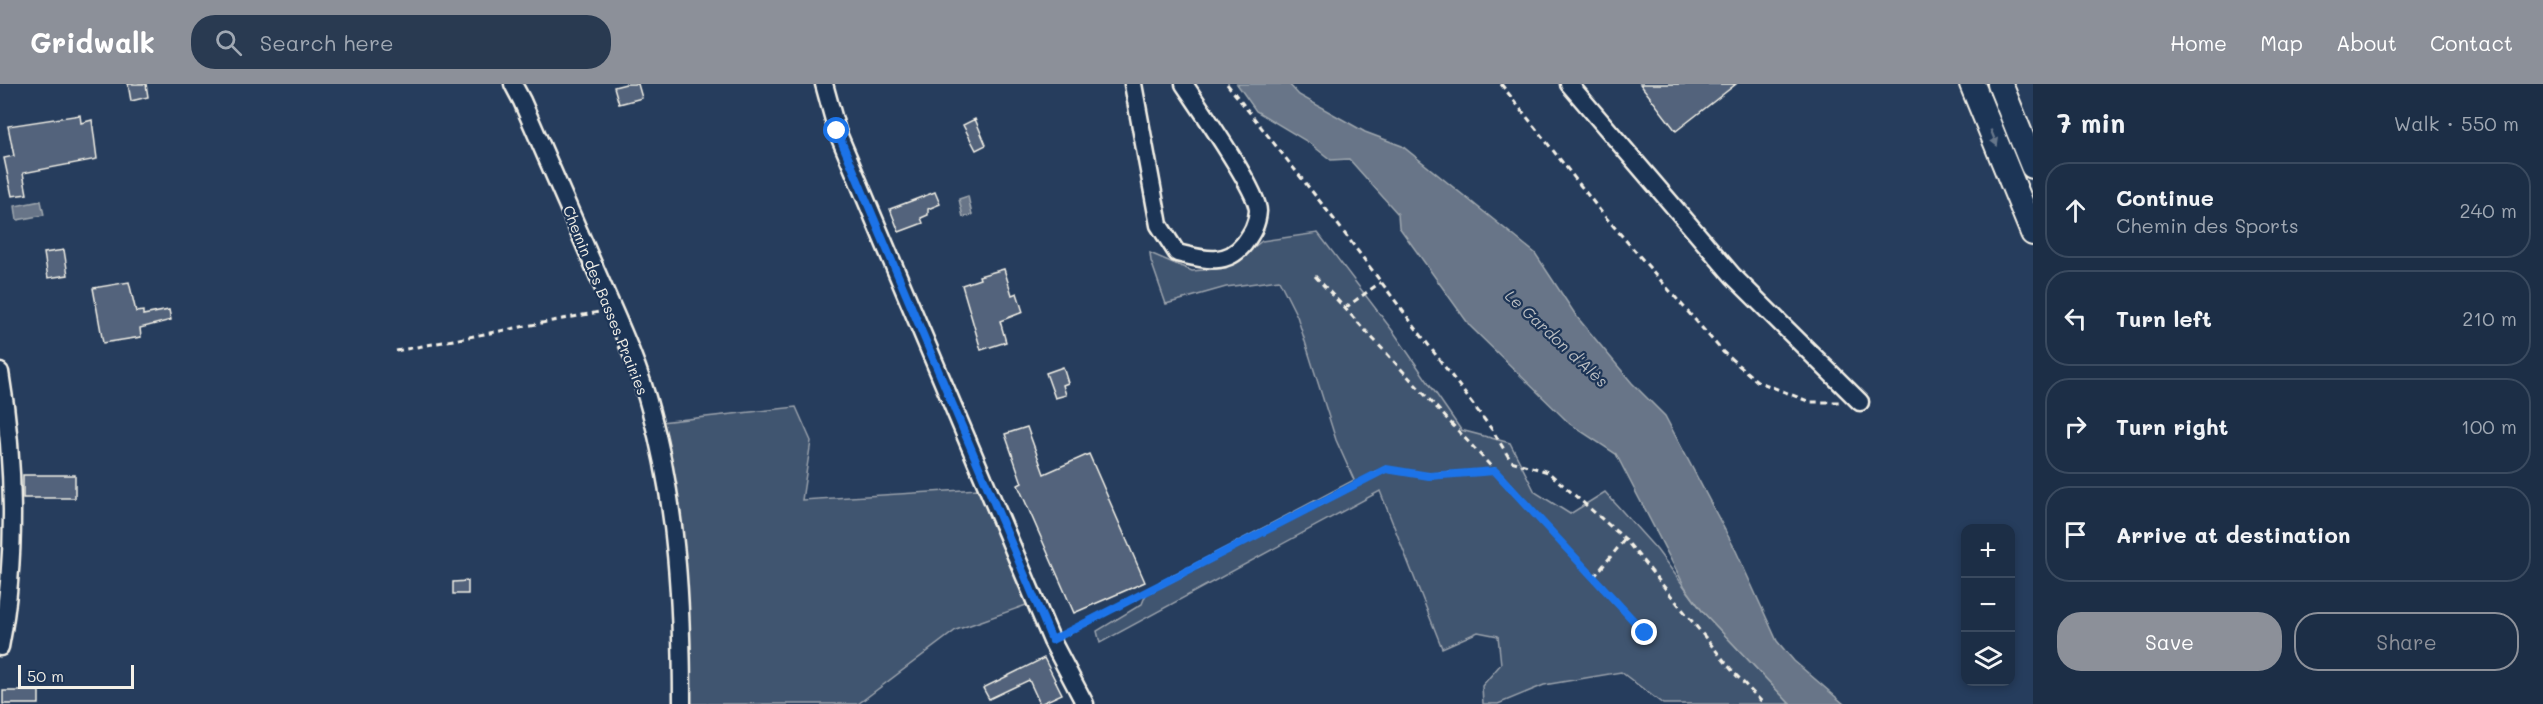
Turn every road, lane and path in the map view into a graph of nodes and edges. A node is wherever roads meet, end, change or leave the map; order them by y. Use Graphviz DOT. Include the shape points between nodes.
graph roads {
  1 [pos="513,84"];
  2 [pos="824,84"];
  3 [pos="1133,84"];
  4 [pos="1184,84"];
  5 [pos="1227,84"];
  6 [pos="1501,84"];
  7 [pos="1972,84"];
  8 [pos="2000,84"];
  9 [pos="1578,87"];
  10 [pos="2033,166"];
  11 [pos="2033,233"];
  12 [pos="1315,276"];
  13 [pos="1381,282"];
  14 [pos="1345,308"];
  15 [pos="612,309"];
  16 [pos="396,351"];
  17 [pos="0,372"];
  18 [pos="1860,402"];
  19 [pos="1495,471"];
  20 [pos="1625,539"];
  21 [pos="1593,578"];
  22 [pos="1645,633"];
  23 [pos="1052,640"];
  24 [pos="0,647"];
  25 [pos="682,704"];
  26 [pos="1085,704"];
  27 [pos="1764,704"];
  1 -- 15 [label="street, Chemin des Basses Prairies"];
  2 -- 23 [label="street" via="837,131"];
  3 -- 4 [label="street" via="1159,225 1177,253 1209,261 1236,253 1255,230 1258,208 1244,178"];
  5 -- 13 [label="path"];
  6 -- 18 [label="path" via="1602,213 1723,352 1756,381 1810,402"];
  7 -- 11 [label="highway, one-way"];
  8 -- 10 [label="highway"];
  9 -- 18 [label="street" via="1733,276"];
  12 -- 14 [label="path"];
  13 -- 14 [label="path"];
  13 -- 20 [label="path" via="1493,431 1511,461 1548,472"];
  14 -- 19 [label="path"];
  15 -- 16 [label="path"];
  15 -- 25 [label="street, Chemin des Basses Prairies" via="651,410 666,476 675,537"];
  17 -- 24 [label="street" via="8,418 12,555"];
  19 -- 21 [label="path"];
  19 -- 23 [label="path" via="1429,476 1386,469"];
  20 -- 21 [label="path"];
  20 -- 27 [label="path"];
  21 -- 22 [label="path"];
  23 -- 26 [label="street"];
}
